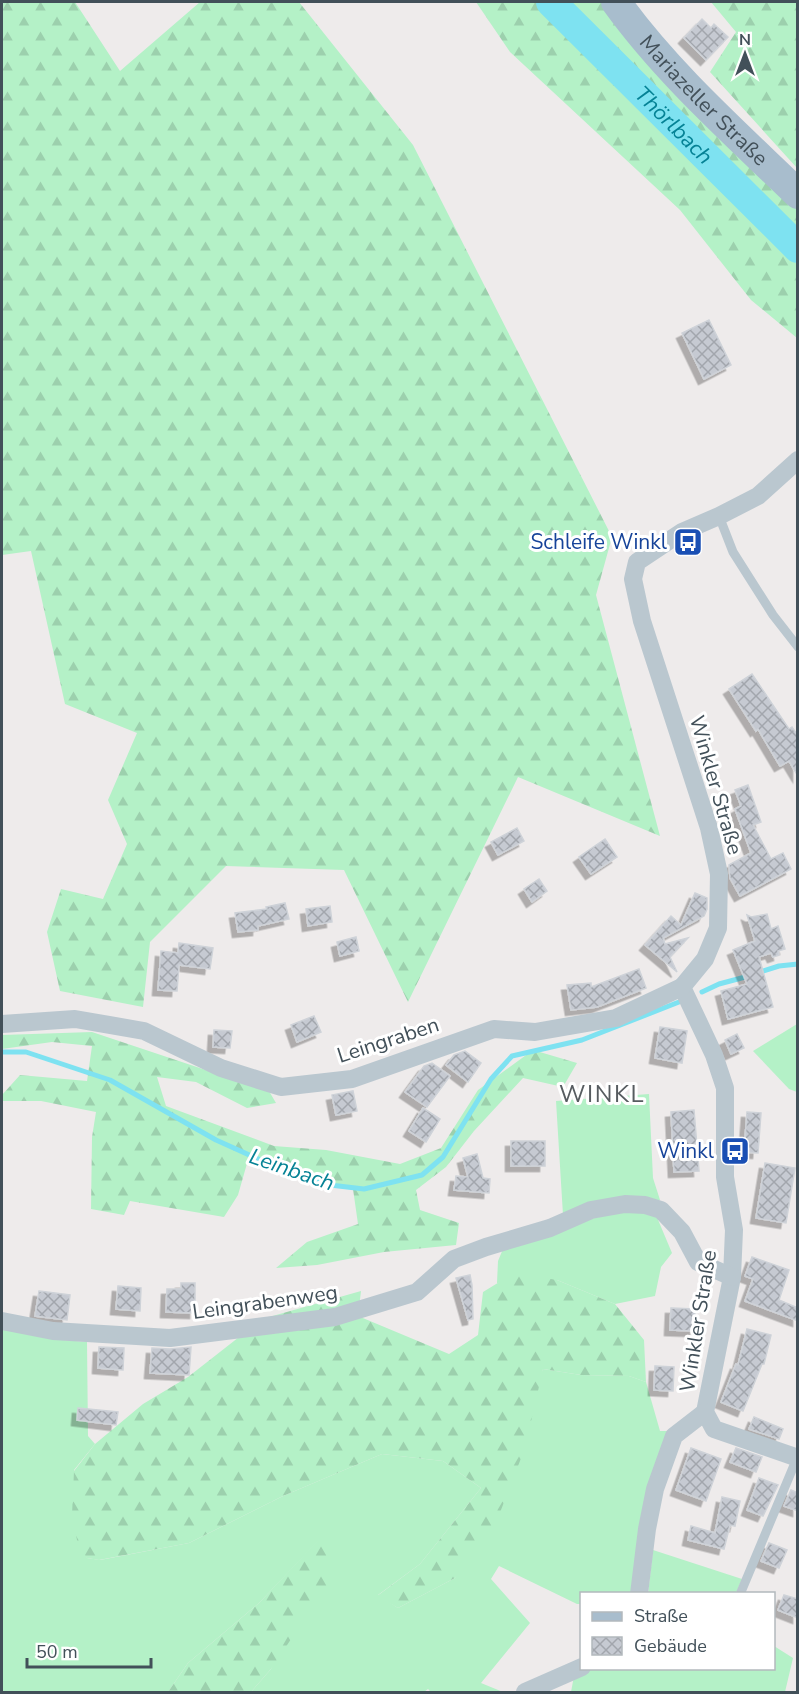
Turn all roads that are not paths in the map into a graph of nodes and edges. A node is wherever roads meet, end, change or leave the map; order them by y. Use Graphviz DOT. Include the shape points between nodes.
graph roads {
  1 [pos="616,2"];
  2 [pos="798,194"];
  3 [pos="798,460"];
  4 [pos="719,516"];
  5 [pos="798,647"];
  6 [pos="682,987"];
  7 [pos="2,1024"];
  8 [pos="732,1277"];
  9 [pos="2,1322"];
  10 [pos="705,1412"];
  11 [pos="797,1458"];
  12 [pos="639,1592"];
  13 [pos="741,1592"];
  14 [pos="580,1668"];
  15 [pos="525,1692"];
  1 -- 2 [label="main road, Mariazeller Straße" via="693,91"];
  3 -- 4 [label="street, Winkler Straße" via="758,495"];
  4 -- 5 [label="lane" via="733,552"];
  4 -- 6 [label="street, Winkler Straße" via="682,532 637,562 633,579 642,621 709,828 718,874 718,928 705,959"];
  6 -- 7 [label="street, Leingraben" via="616,1018 536,1032 494,1029 352,1079 281,1087 222,1068 144,1031 75,1019"];
  6 -- 8 [label="street, Winkler Straße" via="725,1088 725,1177 734,1230"];
  8 -- 9 [label="street, Leingrabenweg" via="698,1262 682,1232 661,1210 625,1204 591,1210 550,1228 454,1259 417,1292 335,1317 170,1338 53,1331"];
  8 -- 10 [label="street, Winkler Straße"];
  10 -- 11 [label="street, Winkler Straße" via="714,1429"];
  10 -- 12 [label="street" via="674,1436 646,1529"];
  11 -- 13 [label="lane"];
  14 -- 15 [label="street"];
}
